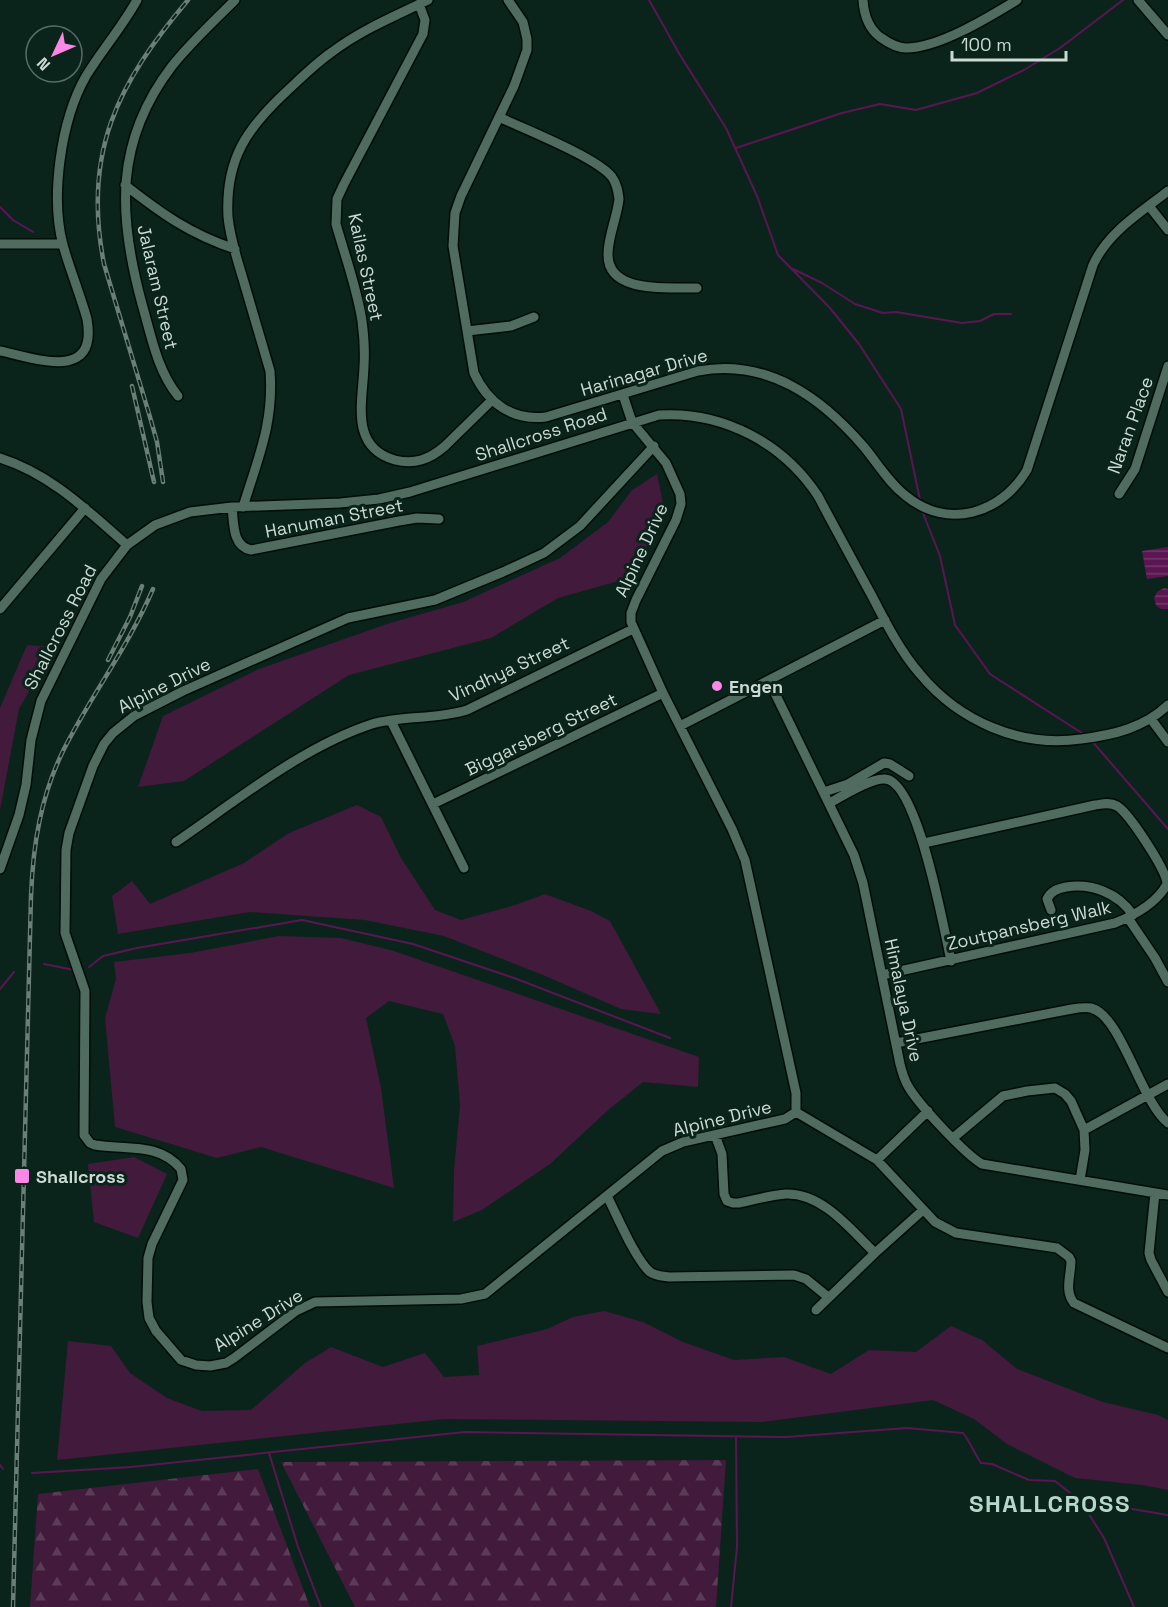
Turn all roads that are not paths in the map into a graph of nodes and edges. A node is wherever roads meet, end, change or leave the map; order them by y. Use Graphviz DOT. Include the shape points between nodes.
graph roads {
  1 [pos="137,0"];
  2 [pos="235,0"];
  3 [pos="508,0"];
  4 [pos="863,0"];
  5 [pos="1017,0"];
  6 [pos="1138,0"];
  7 [pos="424,2"];
  8 [pos="1168,35"];
  9 [pos="499,117"];
  10 [pos="125,185"];
  11 [pos="1168,191"];
  12 [pos="1149,206"];
  13 [pos="1168,230"];
  14 [pos="0,244"];
  15 [pos="63,244"];
  16 [pos="235,249"];
  17 [pos="697,288"];
  18 [pos="534,318"];
  19 [pos="467,332"];
  20 [pos="0,351"];
  21 [pos="1168,366"];
  22 [pos="622,395"];
  23 [pos="178,396"];
  24 [pos="491,401"];
  25 [pos="632,422"];
  26 [pos="654,447"];
  27 [pos="0,458"];
  28 [pos="1119,494"];
  29 [pos="232,507"];
  30 [pos="243,507"];
  31 [pos="86,508"];
  32 [pos="440,519"];
  33 [pos="127,545"];
  34 [pos="0,609"];
  35 [pos="885,620"];
  36 [pos="633,629"];
  37 [pos="769,681"];
  38 [pos="663,693"];
  39 [pos="1168,705"];
  40 [pos="1151,719"];
  41 [pos="391,721"];
  42 [pos="680,726"];
  43 [pos="1168,742"];
  44 [pos="909,776"];
  45 [pos="824,792"];
  46 [pos="830,803"];
  47 [pos="433,804"];
  48 [pos="176,842"];
  49 [pos="924,843"];
  50 [pos="464,868"];
  51 [pos="0,869"];
  52 [pos="1051,910"];
  53 [pos="1130,916"];
  54 [pos="951,961"];
  55 [pos="882,975"];
  56 [pos="1168,982"];
  57 [pos="896,1043"];
  58 [pos="1168,1084"];
  59 [pos="1148,1094"];
  60 [pos="928,1111"];
  61 [pos="796,1112"];
  62 [pos="1168,1123"];
  63 [pos="1084,1130"];
  64 [pos="715,1135"];
  65 [pos="953,1138"];
  66 [pos="877,1160"];
  67 [pos="1080,1180"];
  68 [pos="1155,1193"];
  69 [pos="1168,1195"];
  70 [pos="607,1196"];
  71 [pos="923,1210"];
  72 [pos="875,1253"];
  73 [pos="1168,1292"];
  74 [pos="828,1297"];
  75 [pos="816,1310"];
  76 [pos="1168,1348"];
  1 -- 15 [label="street" via="85,78 70,113 58,202"];
  2 -- 10 [label="street, Jalaram Street" via="185,51 154,94 130,154"];
  3 -- 9 [label="street, Harinagar Drive" via="523,22 527,50"];
  4 -- 5 [label="street" via="867,22 874,33 904,48 952,35"];
  6 -- 8 [label="street"];
  7 -- 16 [label="street" via="331,52 250,129 230,176 229,220"];
  7 -- 24 [label="street, Kailas Street" via="423,34 352,167 336,208 336,224 356,292 364,338 362,424 372,446 385,456 420,461 437,453"];
  9 -- 17 [label="street" via="590,161 612,178 619,199 607,256 618,276 632,285"];
  9 -- 19 [label="street, Harinagar Drive" via="461,196 454,221 453,246"];
  10 -- 16 [label="street" via="182,227"];
  10 -- 23 [label="street, Jalaram Street" via="124,216 136,282 162,372"];
  11 -- 12 [label="street, Harinagar Drive"];
  12 -- 13 [label="street"];
  12 -- 22 [label="street, Harinagar Drive" via="1112,235 1099,252 1027,470 1005,498 981,511 948,514 911,500 820,404 806,393 759,373 711,369"];
  14 -- 15 [label="street"];
  15 -- 20 [label="street" via="87,319 89,336 84,348 61,363"];
  16 -- 30 [label="street" via="271,386 269,422"];
  18 -- 19 [label="street" via="511,326"];
  19 -- 24 [label="street, Harinagar Drive" via="474,373"];
  21 -- 28 [label="street, Naran Place" via="1135,469"];
  22 -- 24 [label="street, Harinagar Drive" via="536,418 515,415"];
  22 -- 25 [label="street, Alpine Drive"];
  25 -- 26 [label="street, Alpine Drive"];
  25 -- 30 [label="street, Shallcross Road" via="379,499"];
  25 -- 35 [label="street, Shallcross Road" via="659,415 690,415 735,427 775,450 814,491"];
  26 -- 36 [label="street, Alpine Drive" via="676,483 681,504 633,606"];
  26 -- 70 [label="street, Alpine Drive" via="580,526 544,553 435,600 348,618 123,723 97,756 66,850 65,933 85,991 84,1135 95,1145 158,1151 181,1169 183,1180 150,1251 146,1272 149,1318 181,1360 210,1366 226,1363 296,1311 315,1302 461,1299 485,1294"];
  27 -- 31 [label="street" via="37,473"];
  29 -- 30 [label="street, Shallcross Road"];
  29 -- 32 [label="street, Hanuman Street" via="237,541 251,550 417,518"];
  29 -- 33 [label="street, Shallcross Road" via="175,516"];
  31 -- 33 [label="street"];
  31 -- 34 [label="street"];
  33 -- 51 [label="street, Shallcross Road" via="101,579 41,701 24,795"];
  35 -- 37 [label="street"];
  35 -- 40 [label="street, Shallcross Road" via="905,655 933,688 970,716 1011,735 1048,742 1068,741 1117,732"];
  36 -- 38 [label="street, Alpine Drive"];
  36 -- 41 [label="street, Vindhya Street" via="467,710"];
  37 -- 42 [label="street"];
  37 -- 45 [label="street, Himalaya Drive"];
  38 -- 42 [label="street, Alpine Drive"];
  38 -- 47 [label="street, Biggarsberg Street"];
  39 -- 40 [label="street, Shallcross Road"];
  40 -- 43 [label="street"];
  41 -- 47 [label="street"];
  41 -- 48 [label="street, Vindhya Street" via="371,725 312,751"];
  42 -- 61 [label="street, Alpine Drive" via="745,860 796,1093"];
  44 -- 45 [label="street" via="884,763 848,784"];
  45 -- 46 [label="street, Himalaya Drive"];
  46 -- 49 [label="street" via="882,778 892,781 902,790"];
  46 -- 55 [label="street, Himalaya Drive" via="861,876"];
  47 -- 50 [label="street"];
  49 -- 53 [label="street, Zoutpansberg Walk" via="1111,803 1127,817 1167,878 1159,895"];
  49 -- 54 [label="street"];
  52 -- 53 [label="street" via="1047,899 1052,892 1082,886 1117,898 1127,906"];
  53 -- 54 [label="street, Zoutpansberg Walk"];
  53 -- 56 [label="street"];
  54 -- 55 [label="street, Zoutpansberg Walk"];
  55 -- 57 [label="street, Himalaya Drive"];
  57 -- 59 [label="street" via="1091,1008 1110,1023"];
  57 -- 60 [label="street, Himalaya Drive" via="908,1086"];
  58 -- 59 [label="street"];
  59 -- 62 [label="street"];
  59 -- 63 [label="street"];
  60 -- 65 [label="street, Himalaya Drive"];
  60 -- 66 [label="street"];
  61 -- 64 [label="street, Alpine Drive" via="785,1119"];
  61 -- 66 [label="street"];
  63 -- 65 [label="street" via="1071,1101 1060,1090 1049,1088 1003,1096"];
  63 -- 67 [label="street"];
  64 -- 70 [label="street, Alpine Drive" via="662,1151"];
  64 -- 72 [label="street" via="722,1154 727,1201 785,1194 814,1201"];
  65 -- 67 [label="street, Himalaya Drive" via="975,1160 989,1167"];
  66 -- 71 [label="street"];
  67 -- 68 [label="street, Himalaya Drive"];
  68 -- 69 [label="street, Himalaya Drive"];
  68 -- 73 [label="street" via="1149,1253"];
  70 -- 74 [label="street" via="644,1265 653,1274 800,1276"];
  71 -- 72 [label="street"];
  71 -- 76 [label="street" via="956,1233 1057,1248 1071,1261 1068,1290 1074,1303"];
  72 -- 74 [label="street"];
  74 -- 75 [label="street"];
}
